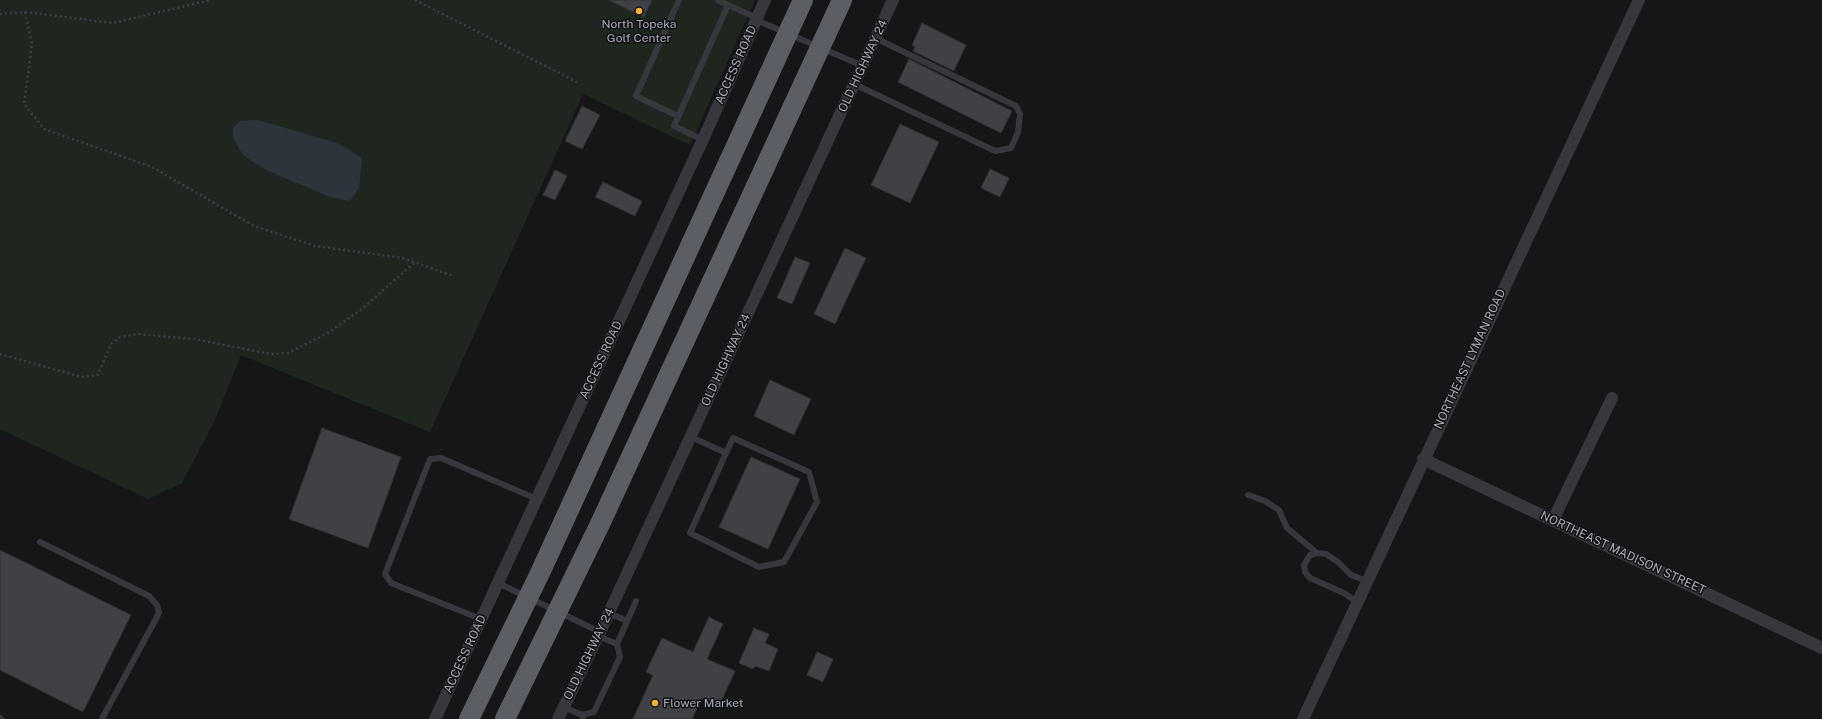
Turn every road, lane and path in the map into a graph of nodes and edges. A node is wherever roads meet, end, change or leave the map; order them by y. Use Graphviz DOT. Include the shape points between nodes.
graph roads {
  1 [pos="211,0"];
  2 [pos="415,0"];
  3 [pos="680,0"];
  4 [pos="718,0"];
  5 [pos="765,0"];
  6 [pos="803,0"];
  7 [pos="842,0"];
  8 [pos="893,0"];
  9 [pos="1639,0"];
  10 [pos="728,5"];
  11 [pos="25,12"];
  12 [pos="0,14"];
  13 [pos="756,19"];
  14 [pos="788,34"];
  15 [pos="875,38"];
  16 [pos="820,48"];
  17 [pos="863,66"];
  18 [pos="579,83"];
  19 [pos="854,84"];
  20 [pos="678,116"];
  21 [pos="703,140"];
  22 [pos="415,262"];
  23 [pos="453,276"];
  24 [pos="0,354"];
  25 [pos="1612,398"];
  26 [pos="691,437"];
  27 [pos="726,453"];
  28 [pos="1423,459"];
  29 [pos="1248,495"];
  30 [pos="537,499"];
  31 [pos="1553,520"];
  32 [pos="40,542"];
  33 [pos="1317,553"];
  34 [pos="1366,581"];
  35 [pos="498,583"];
  36 [pos="528,597"];
  37 [pos="636,601"];
  38 [pos="1357,602"];
  39 [pos="558,611"];
  40 [pos="609,613"];
  41 [pos="481,619"];
  42 [pos="627,621"];
  43 [pos="599,634"];
  44 [pos="617,644"];
  45 [pos="1822,648"];
  46 [pos="564,707"];
  47 [pos="582,717"];
  48 [pos="1305,718"];
  49 [pos="102,719"];
  50 [pos="435,719"];
  51 [pos="469,719"];
  52 [pos="504,719"];
  53 [pos="558,719"];
  1 -- 11 [label="path" via="113,23"];
  2 -- 18 [label="path"];
  3 -- 20 [label="lane" via="636,96"];
  4 -- 10 [label="lane"];
  5 -- 13 [label="street, ACCESS ROAD"];
  6 -- 14 [label="highway"];
  7 -- 16 [label="highway"];
  8 -- 15 [label="street, OLD HIGHWAY 24"];
  9 -- 28 [label="street, NORTHEAST LYMAN ROAD"];
  10 -- 13 [label="lane"];
  10 -- 20 [label="lane"];
  11 -- 12 [label="path"];
  11 -- 22 [label="path" via="32,44 24,104 44,129 152,167 254,226 315,246 403,258"];
  13 -- 14 [label="lane"];
  13 -- 21 [label="street, ACCESS ROAD"];
  14 -- 16 [label="lane"];
  14 -- 36 [label="highway"];
  15 -- 17 [label="street, OLD HIGHWAY 24"];
  15 -- 19 [label="lane" via="1016,106 1020,114 1018,132 1011,148 995,151"];
  16 -- 17 [label="lane"];
  16 -- 39 [label="highway"];
  17 -- 19 [label="street, OLD HIGHWAY 24"];
  19 -- 26 [label="street, OLD HIGHWAY 24"];
  20 -- 21 [label="lane" via="674,126"];
  21 -- 30 [label="street, ACCESS ROAD"];
  22 -- 23 [label="path"];
  22 -- 24 [label="path" via="362,310 326,334 288,353 271,354 194,338 138,334 120,337 111,344 98,375 82,377"];
  25 -- 31 [label="street"];
  26 -- 27 [label="lane"];
  26 -- 40 [label="street, OLD HIGHWAY 24"];
  27 -- 27 [label="lane" via="690,533 759,567 784,562 817,502 809,472 733,438"];
  28 -- 31 [label="street, NORTHEAST MADISON STREET"];
  28 -- 34 [label="street, NORTHEAST LYMAN ROAD"];
  29 -- 33 [label="lane" via="1265,501 1279,510 1287,528"];
  30 -- 35 [label="street, ACCESS ROAD"];
  30 -- 41 [label="lane" via="441,458 430,459 385,574 391,582"];
  31 -- 45 [label="street, NORTHEAST MADISON STREET"];
  32 -- 49 [label="lane" via="149,596 157,605 159,613"];
  33 -- 34 [label="lane" via="1326,554 1351,575"];
  33 -- 38 [label="lane" via="1310,555 1304,565 1305,572 1310,578 1344,593"];
  34 -- 38 [label="street, NORTHEAST LYMAN ROAD"];
  35 -- 36 [label="lane"];
  35 -- 41 [label="street, ACCESS ROAD"];
  36 -- 39 [label="lane"];
  36 -- 51 [label="highway"];
  37 -- 42 [label="lane"];
  38 -- 48 [label="street, NORTHEAST LYMAN ROAD"];
  39 -- 43 [label="lane"];
  39 -- 52 [label="highway"];
  40 -- 42 [label="lane"];
  40 -- 43 [label="street, OLD HIGHWAY 24"];
  41 -- 50 [label="street, ACCESS ROAD"];
  42 -- 44 [label="lane"];
  43 -- 44 [label="lane"];
  43 -- 46 [label="street, OLD HIGHWAY 24"];
  44 -- 47 [label="lane" via="620,657 594,712"];
  46 -- 47 [label="lane"];
  46 -- 53 [label="street, OLD HIGHWAY 24"];
}
